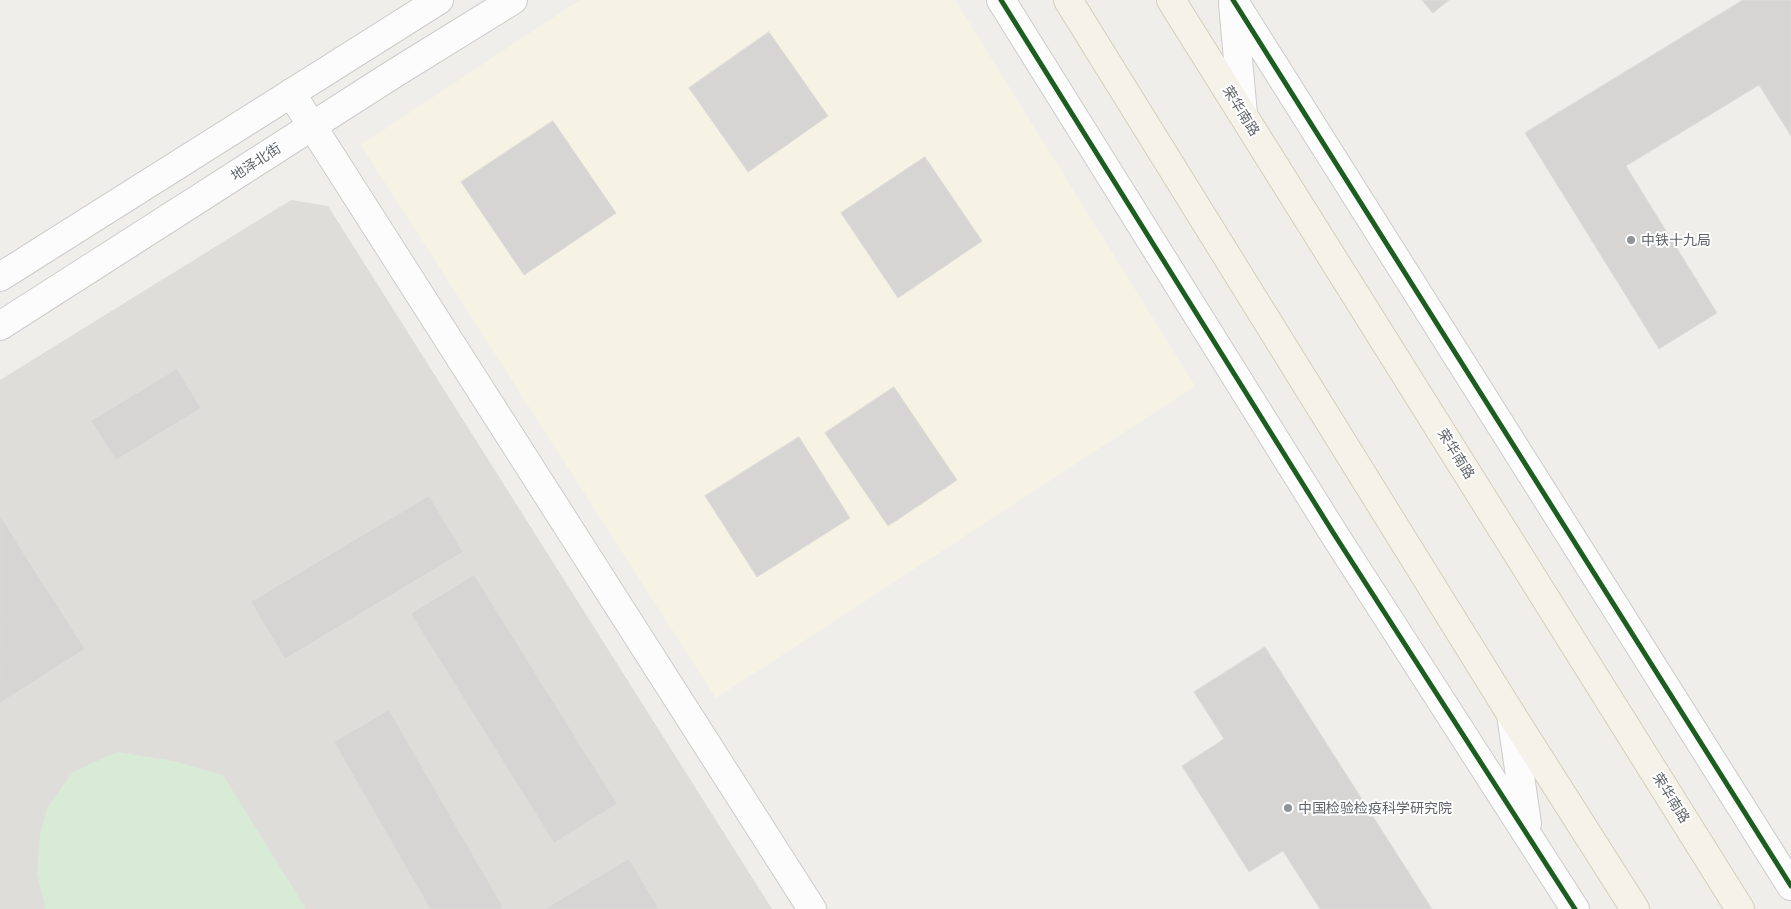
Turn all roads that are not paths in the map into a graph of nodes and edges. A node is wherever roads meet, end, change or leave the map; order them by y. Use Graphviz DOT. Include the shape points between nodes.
graph roads {
  1 [pos="439,0"];
  2 [pos="513,0"];
  3 [pos="1001,0"];
  4 [pos="1068,0"];
  5 [pos="1171,0"];
  6 [pos="1233,0"];
  7 [pos="291,93"];
  8 [pos="1243,114"];
  9 [pos="312,126"];
  10 [pos="0,277"];
  11 [pos="0,326"];
  12 [pos="1510,714"];
  13 [pos="1528,834"];
  14 [pos="1791,886"];
  15 [pos="812,909"];
  16 [pos="1575,909"];
  17 [pos="1635,909"];
  18 [pos="1740,909"];
  1 -- 7 [label="street"];
  2 -- 9 [label="street, 地泽北街"];
  3 -- 13 [label="street" via="1334,534"];
  4 -- 12 [label="main road"];
  5 -- 8 [label="main road, 荣华南路"];
  6 -- 8 [label="street"];
  6 -- 14 [label="street"];
  7 -- 9 [label="street"];
  7 -- 10 [label="street"];
  8 -- 18 [label="main road, 荣华南路"];
  9 -- 11 [label="street, 地泽北街"];
  9 -- 15 [label="street"];
  12 -- 13 [label="street"];
  12 -- 17 [label="main road"];
  13 -- 16 [label="street"];
}
